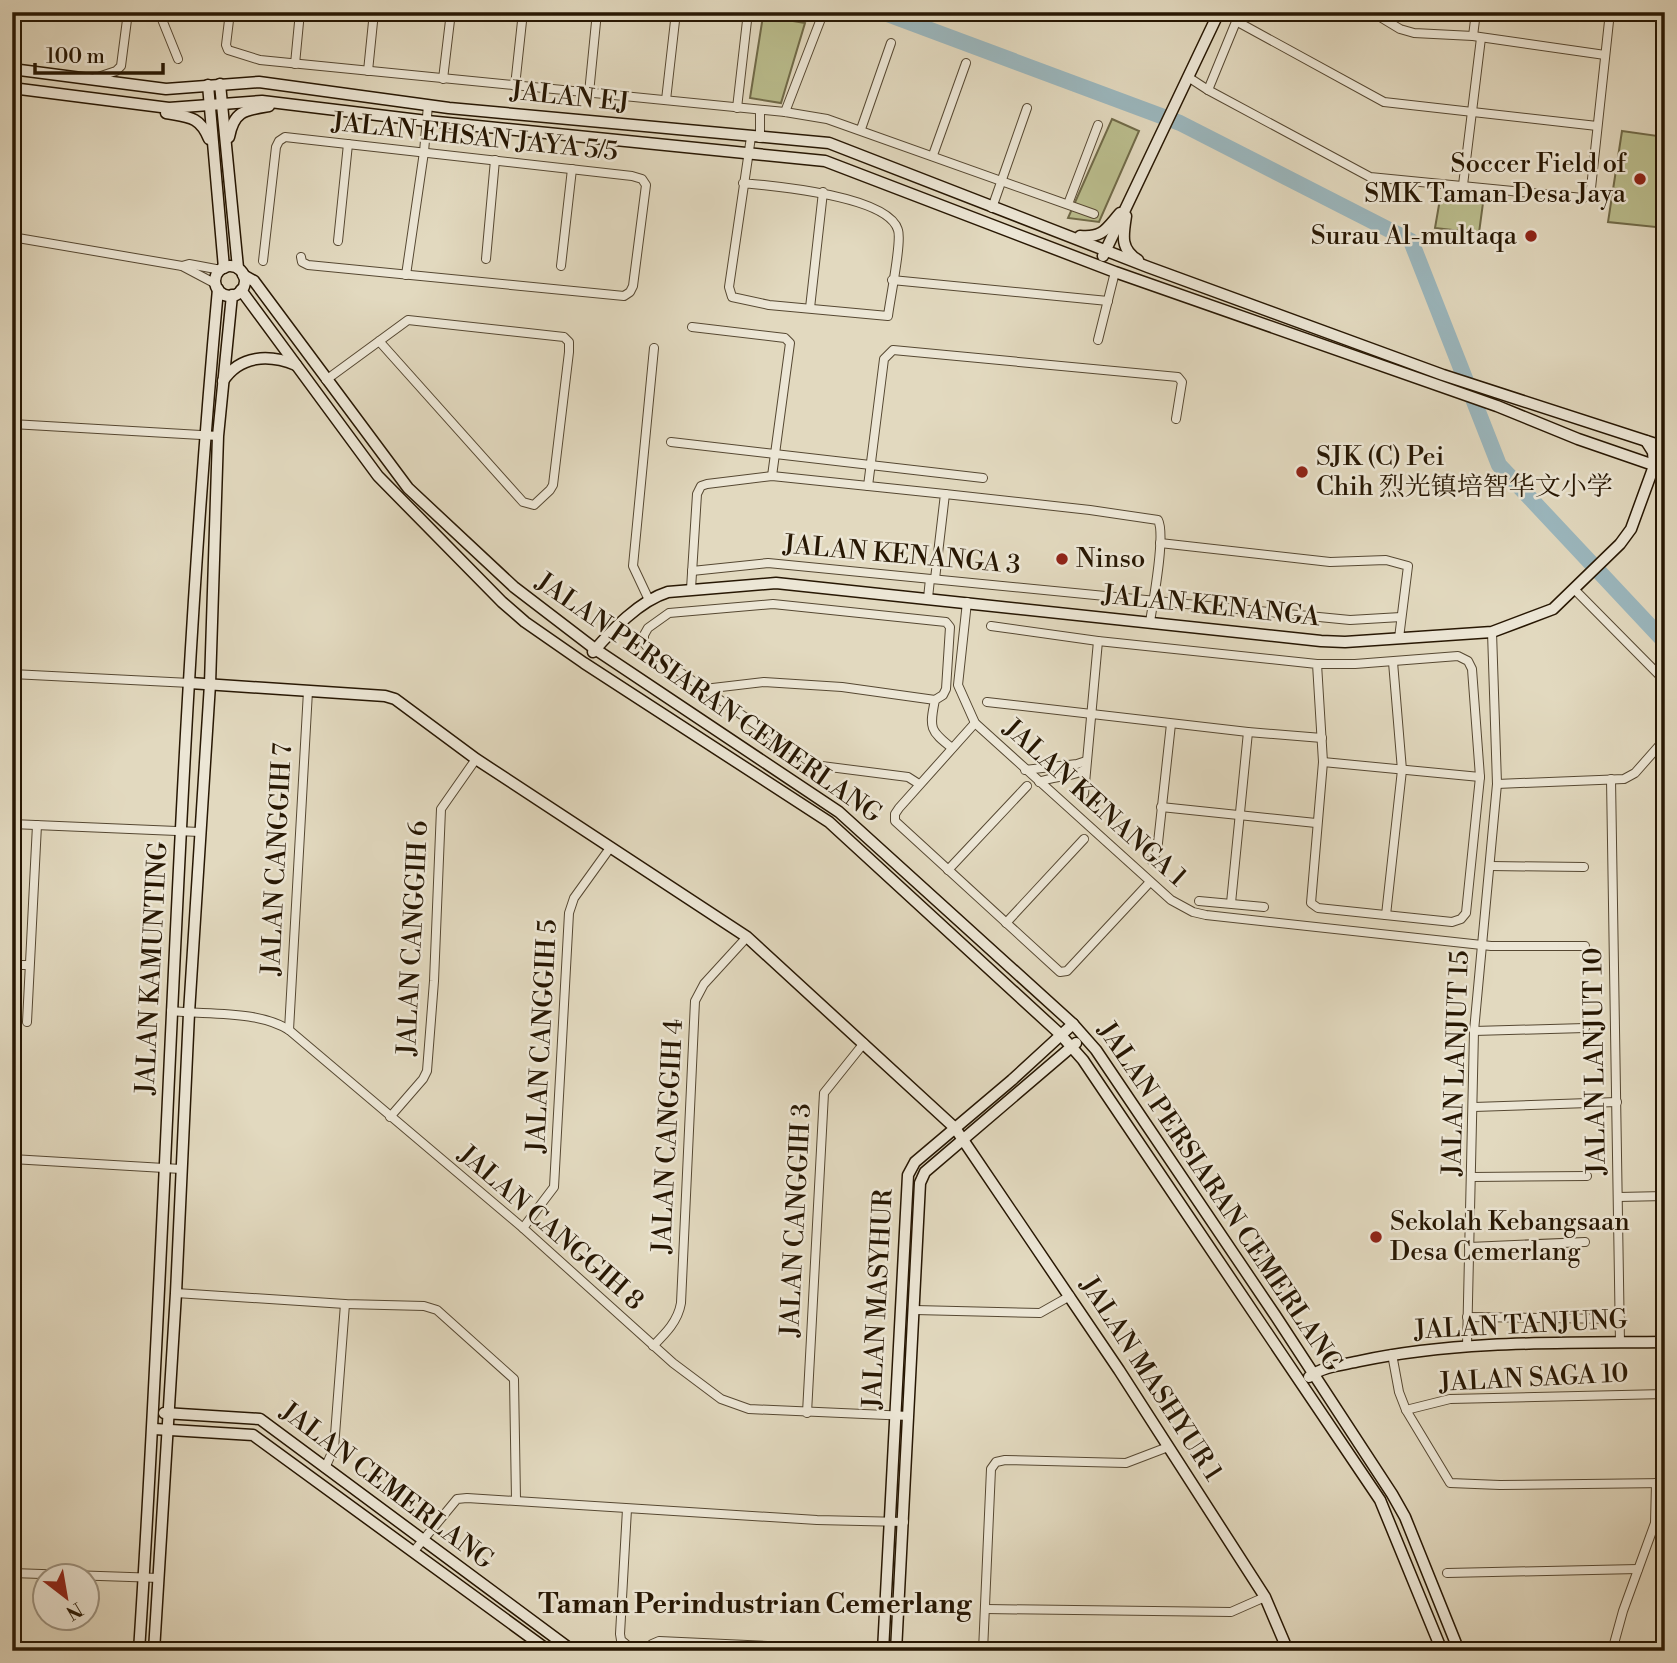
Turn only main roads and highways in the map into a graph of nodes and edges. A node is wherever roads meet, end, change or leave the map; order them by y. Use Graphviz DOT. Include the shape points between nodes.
graph roads {
  1 [pos="1219,12"];
  2 [pos="12,69"];
  3 [pos="220,84"];
  4 [pos="208,85"];
  5 [pos="12,88"];
  6 [pos="222,103"];
  7 [pos="209,104"];
  8 [pos="282,104"];
  9 [pos="148,106"];
  10 [pos="226,150"];
  11 [pos="214,151"];
  12 [pos="1130,202"];
  13 [pos="1067,235"];
  14 [pos="1106,251"];
  15 [pos="1099,265"];
  16 [pos="1148,267"];
  17 [pos="222,269"];
  18 [pos="241,271"];
  19 [pos="217,287"];
  20 [pos="237,293"];
  21 [pos="298,366"];
  22 [pos="223,381"];
  23 [pos="1646,441"];
  24 [pos="1665,447"];
  25 [pos="1665,455"];
  26 [pos="1630,457"];
  27 [pos="1660,468"];
  28 [pos="1665,476"];
  29 [pos="1644,497"];
  30 [pos="595,649"];
  31 [pos="584,663"];
  32 [pos="190,682"];
  33 [pos="211,684"];
  34 [pos="1073,1024"];
  35 [pos="1060,1034"];
  36 [pos="1084,1037"];
  37 [pos="1072,1047"];
  38 [pos="956,1128"];
  39 [pos="963,1140"];
  40 [pos="1665,1342"];
  41 [pos="1313,1374"];
  42 [pos="1301,1382"];
  43 [pos="154,1412"];
  44 [pos="170,1413"];
  45 [pos="154,1429"];
  46 [pos="169,1430"];
  47 [pos="139,1651"];
  48 [pos="155,1651"];
  49 [pos="549,1651"];
  50 [pos="573,1651"];
  51 [pos="881,1651"];
  52 [pos="896,1651"];
  53 [pos="1288,1651"];
  54 [pos="1442,1651"];
  55 [pos="1459,1651"];
  1 -- 12 [label="main road"];
  2 -- 4 [label="main road, JALAN EJ" via="166,89"];
  3 -- 4 [label="main road, JALAN EJ"];
  3 -- 6 [label="main road"];
  3 -- 13 [label="main road, JALAN EJ" via="259,82 428,105 821,142"];
  4 -- 7 [label="main road"];
  5 -- 9 [label="main road, JALAN EJ"];
  6 -- 7 [label="main road, JALAN EJ"];
  6 -- 8 [label="main road, JALAN EJ" via="254,100"];
  6 -- 10 [label="main road"];
  7 -- 9 [label="main road, JALAN EJ"];
  7 -- 11 [label="main road"];
  8 -- 10 [label="main road" via="240,113 232,123"];
  8 -- 15 [label="main road, JALAN EJ" via="825,161"];
  9 -- 11 [label="main road" via="200,123"];
  10 -- 18 [label="main road"];
  11 -- 17 [label="main road"];
  12 -- 13 [label="main road" via="1100,235"];
  12 -- 14 [label="main road"];
  12 -- 16 [label="main road" via="1124,245"];
  13 -- 14 [label="main road, JALAN EJ"];
  14 -- 15 [label="main road"];
  14 -- 16 [label="main road, JALAN EJ"];
  15 -- 26 [label="main road, JALAN EJ"];
  16 -- 23 [label="main road, JALAN EJ" via="1443,375"];
  17 -- 18 [label="main road"];
  17 -- 19 [label="main road"];
  18 -- 20 [label="main road" via="245,283"];
  18 -- 30 [label="main road, JALAN PERSIARAN CEMERLANG" via="254,281 408,488 514,587"];
  19 -- 20 [label="main road" via="224,294"];
  19 -- 32 [label="main road, JALAN KAMUNTING"];
  20 -- 21 [label="main road, JALAN PERSIARAN CEMERLANG"];
  20 -- 22 [label="main road, JALAN KAMUNTING"];
  21 -- 22 [label="main road" via="255,359 234,367"];
  21 -- 31 [label="main road, JALAN PERSIARAN CEMERLANG" via="398,498 502,602"];
  22 -- 33 [label="main road, JALAN KAMUNTING"];
  23 -- 24 [label="main road, JALAN EJ"];
  23 -- 27 [label="main road"];
  25 -- 27 [label="main road"];
  26 -- 27 [label="main road, JALAN EJ"];
  26 -- 29 [label="main road" via="1644,472"];
  27 -- 29 [label="main road, JALAN KENANGA"];
  28 -- 29 [label="main road" via="1654,482"];
  29 -- 30 [label="main road, JALAN KENANGA" via="1620,544 1559,604 1492,632 1335,642 776,583 668,592 649,600"];
  30 -- 31 [label="main road, JALAN KENANGA"];
  30 -- 34 [label="main road, JALAN PERSIARAN CEMERLANG" via="839,812"];
  31 -- 35 [label="main road, JALAN PERSIARAN CEMERLANG" via="829,822"];
  32 -- 33 [label="main road, JALAN MASHYUR 1"];
  32 -- 43 [label="main road, JALAN KAMUNTING"];
  33 -- 38 [label="main road, JALAN MASHYUR 1" via="395,699 475,759 747,937"];
  33 -- 44 [label="main road, JALAN KAMUNTING"];
  34 -- 35 [label="main road, JALAN MASYHUR"];
  34 -- 36 [label="main road, JALAN PERSIARAN CEMERLANG"];
  35 -- 37 [label="main road, JALAN PERSIARAN CEMERLANG"];
  35 -- 38 [label="main road, JALAN MASYHUR"];
  36 -- 37 [label="main road, JALAN MASYHUR"];
  36 -- 41 [label="main road, JALAN PERSIARAN CEMERLANG"];
  37 -- 39 [label="main road, JALAN MASYHUR"];
  37 -- 42 [label="main road, JALAN PERSIARAN CEMERLANG"];
  38 -- 39 [label="main road, JALAN MASHYUR 1"];
  38 -- 51 [label="main road, JALAN MASYHUR" via="915,1162 908,1175"];
  39 -- 52 [label="main road, JALAN MASYHUR" via="925,1172 920,1183"];
  39 -- 53 [label="main road, JALAN MASHYUR 1" via="1265,1597"];
  40 -- 41 [label="main road, JALAN TANJUNG" via="1467,1346 1392,1354"];
  41 -- 42 [label="main road, JALAN TANJUNG"];
  41 -- 55 [label="main road, JALAN PERSIARAN CEMERLANG" via="1405,1517"];
  42 -- 54 [label="main road, JALAN PERSIARAN CEMERLANG" via="1380,1500"];
  43 -- 44 [label="main road, JALAN CEMERLANG"];
  43 -- 45 [label="main road, JALAN KAMUNTING"];
  44 -- 46 [label="main road, JALAN KAMUNTING"];
  44 -- 50 [label="main road, JALAN CEMERLANG" via="260,1419"];
  45 -- 46 [label="main road, JALAN CEMERLANG"];
  45 -- 47 [label="main road, JALAN KAMUNTING"];
  46 -- 48 [label="main road, JALAN KAMUNTING"];
  46 -- 49 [label="main road, JALAN CEMERLANG" via="253,1435"];
}
